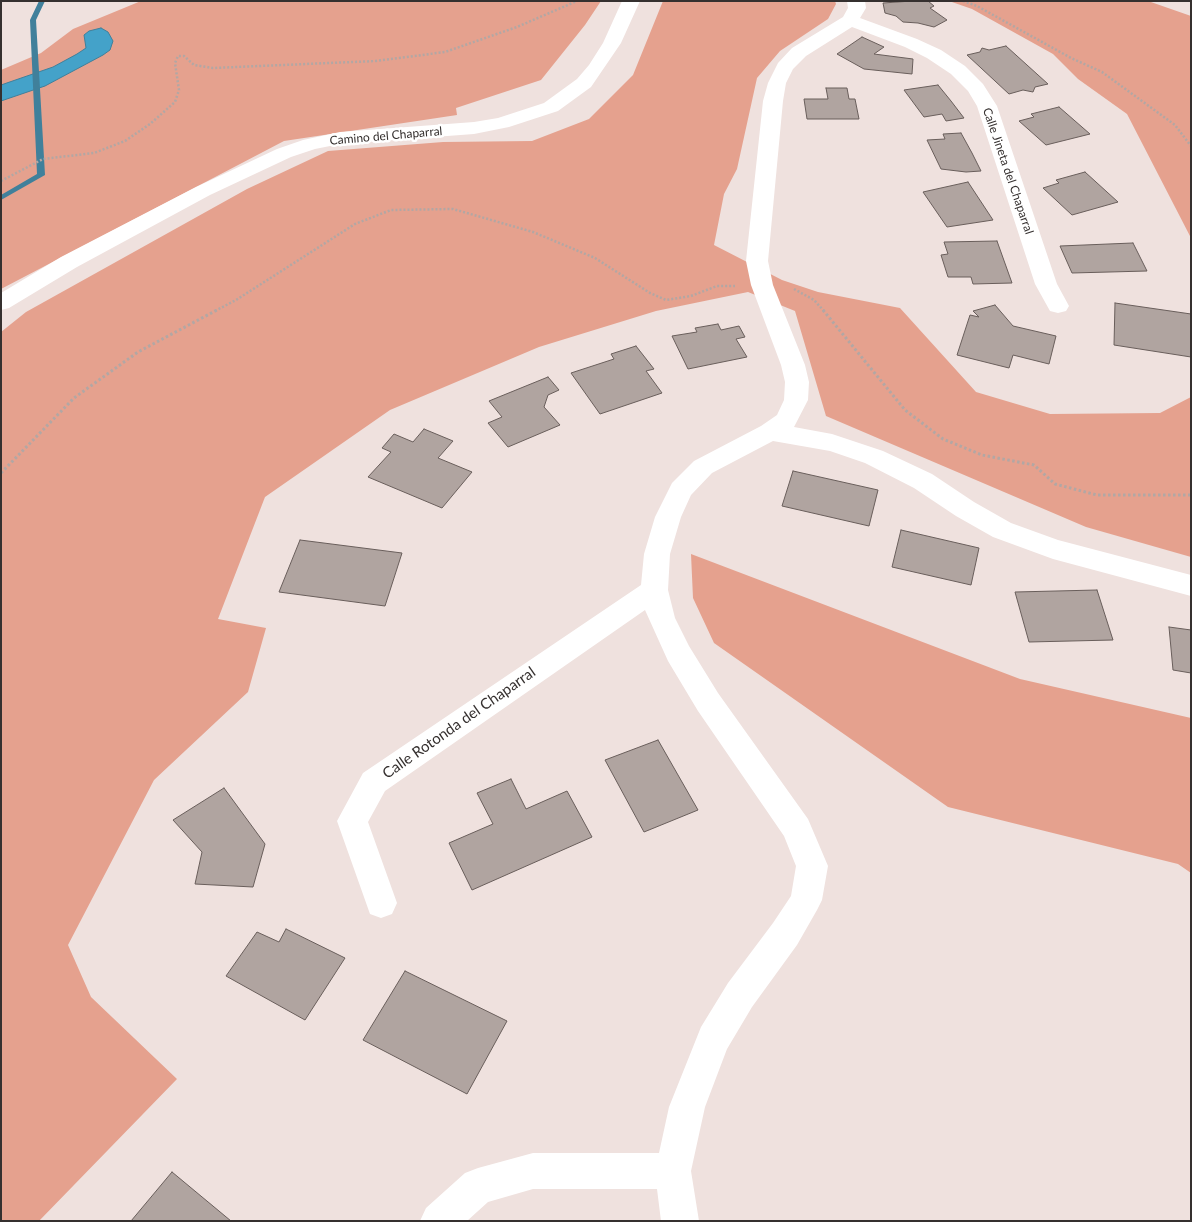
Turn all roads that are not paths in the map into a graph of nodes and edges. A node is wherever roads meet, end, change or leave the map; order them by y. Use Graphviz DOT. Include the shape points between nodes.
graph roads {
  1 [pos="631,1"];
  2 [pos="853,11"];
  3 [pos="1,303"];
  4 [pos="1058,306"];
  5 [pos="770,432"];
  6 [pos="1191,586"];
  7 [pos="654,590"];
  8 [pos="381,903"];
  9 [pos="673,1170"];
  10 [pos="439,1221"];
  11 [pos="680,1221"];
  1 -- 3 [label="street, Camino del Chaparral" via="612,43 596,68 584,83 551,107 502,123 474,128 340,138 284,153 195,195 69,262"];
  2 -- 4 [label="street, Calle Jineta del Chaparral" via="934,54 958,70 976,88 989,112 1046,284"];
  2 -- 5 [label="street" via="799,52 785,67 773,102 757,261 762,286 797,382 796,400 787,420"];
  5 -- 6 [label="street" via="832,443 874,457 923,481 1002,530 1053,549"];
  5 -- 7 [label="street" via="703,467 681,490 668,517 657,554"];
  7 -- 8 [label="street, Calle Rotonda del Chaparral" via="374,782 352,821"];
  7 -- 9 [label="street" via="661,618 678,653 708,702 797,829 812,866 806,900 712,1039 687,1107"];
  9 -- 10 [label="street" via="533,1171 478,1186"];
  9 -- 11 [label="street"];
}
